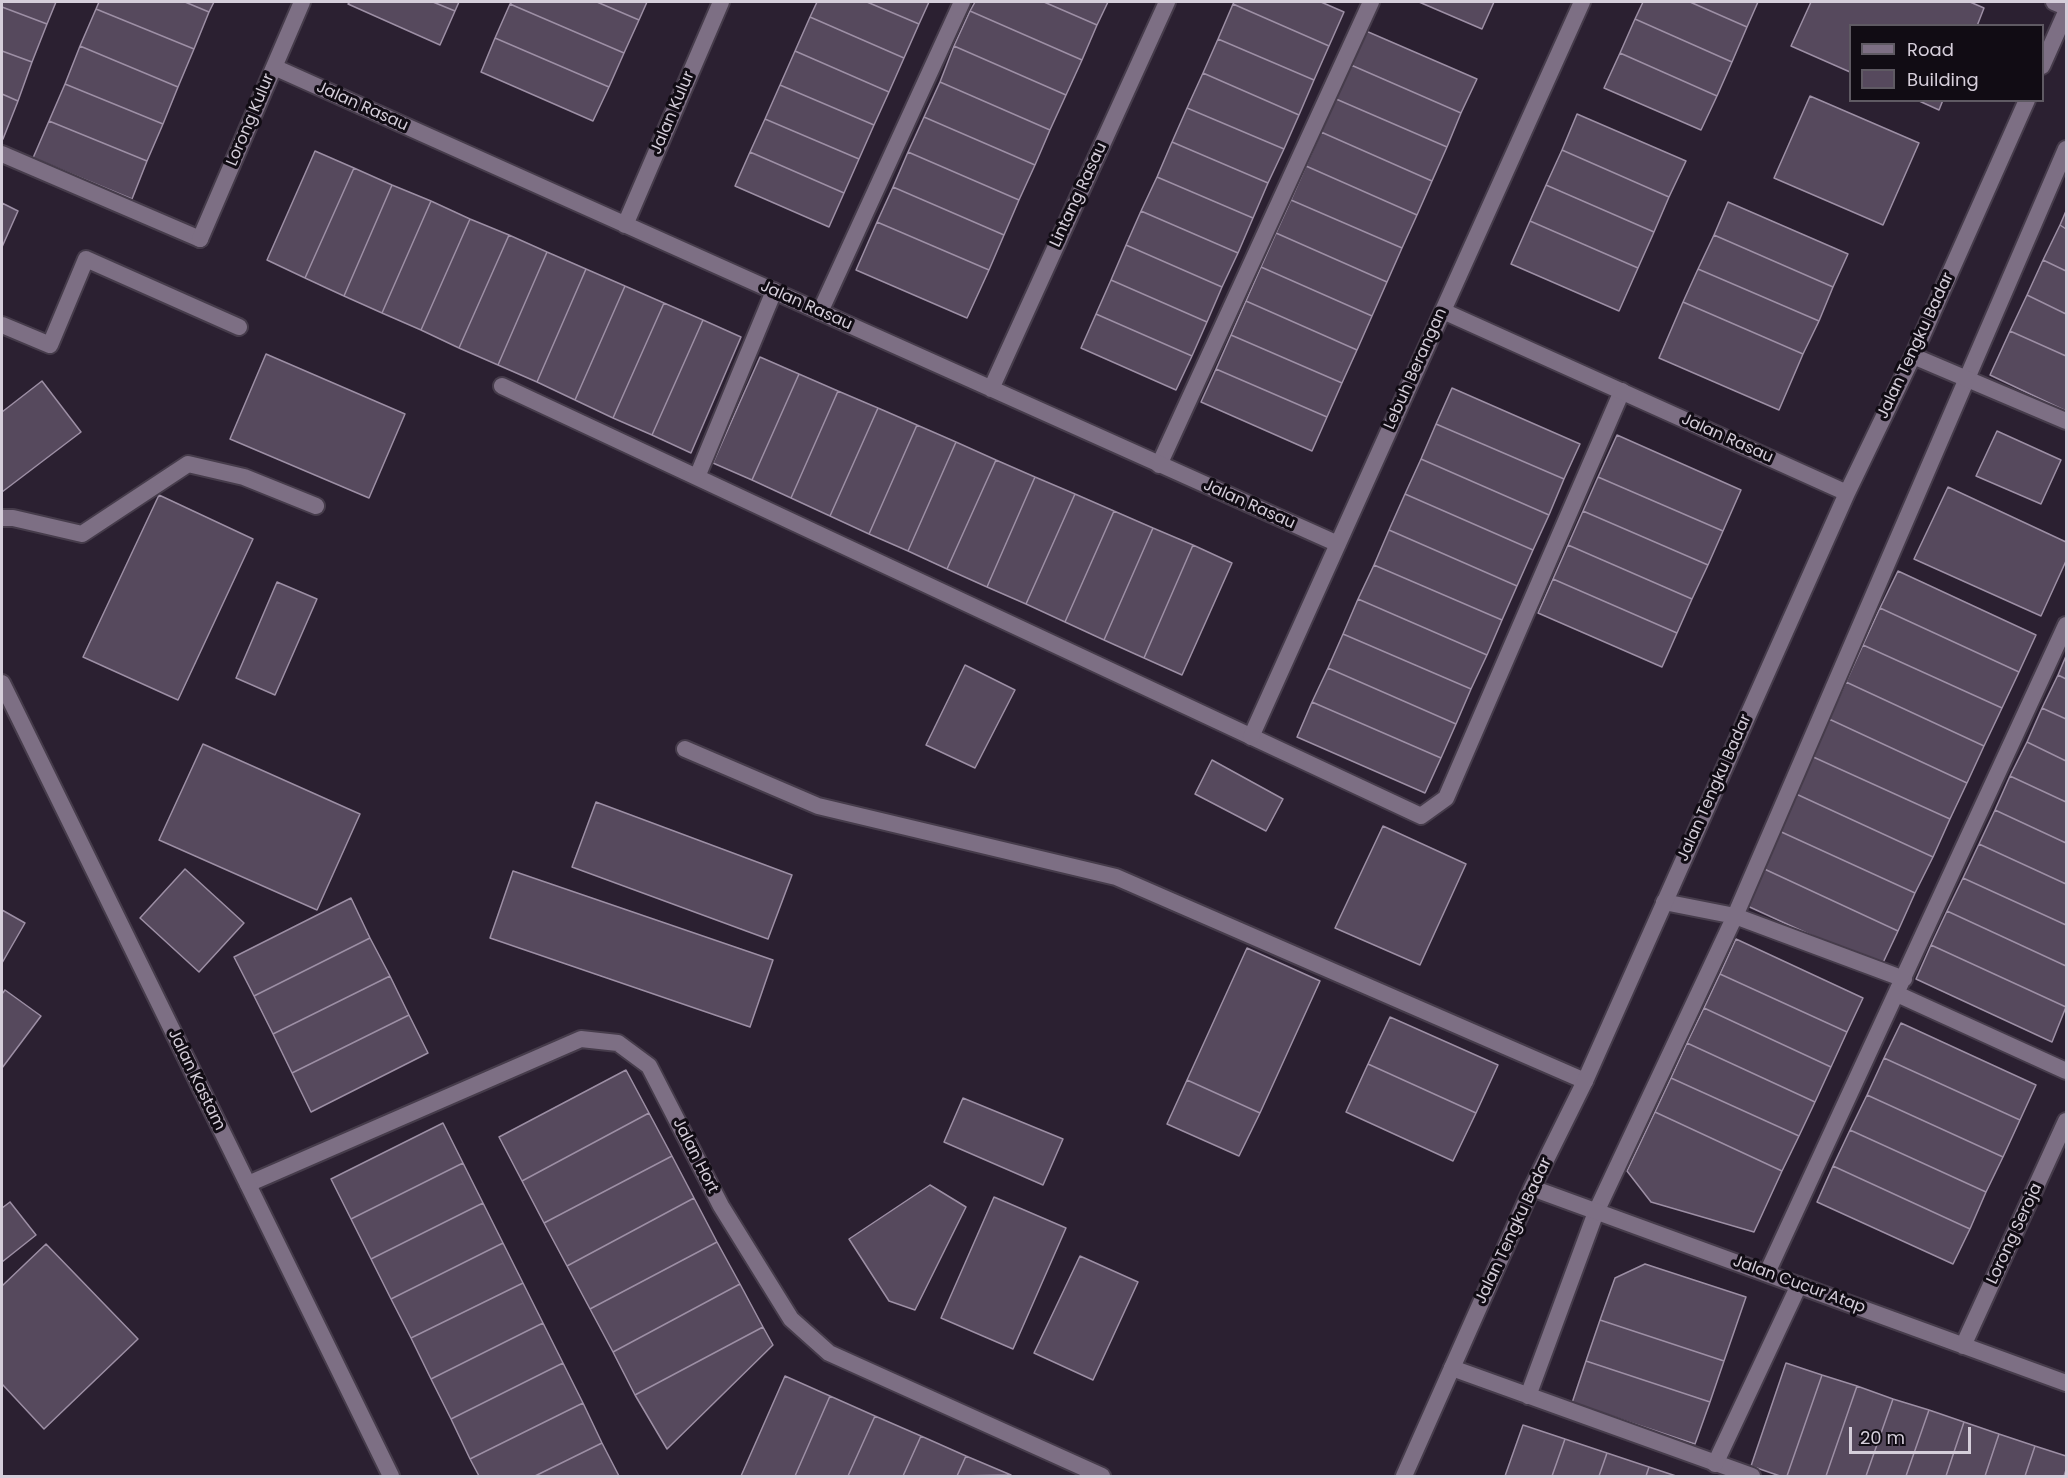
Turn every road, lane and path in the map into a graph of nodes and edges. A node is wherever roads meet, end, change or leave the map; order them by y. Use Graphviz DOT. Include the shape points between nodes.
graph roads {
  1 [pos="302,2"];
  2 [pos="721,2"];
  3 [pos="962,2"];
  4 [pos="1167,2"];
  5 [pos="1371,2"];
  6 [pos="1582,2"];
  7 [pos="2054,2"];
  8 [pos="2067,7"];
  9 [pos="2067,12"];
  10 [pos="2044,64"];
  11 [pos="274,67"];
  12 [pos="2026,102"];
  13 [pos="2067,148"];
  14 [pos="2,154"];
  15 [pos="625,225"];
  16 [pos="774,291"];
  17 [pos="1443,311"];
  18 [pos="820,312"];
  19 [pos="2,325"];
  20 [pos="239,327"];
  21 [pos="1913,357"];
  22 [pos="1966,379"];
  23 [pos="502,386"];
  24 [pos="991,389"];
  25 [pos="1622,392"];
  26 [pos="2067,421"];
  27 [pos="1159,465"];
  28 [pos="697,477"];
  29 [pos="1847,493"];
  30 [pos="316,506"];
  31 [pos="2,518"];
  32 [pos="1338,544"];
  33 [pos="2067,625"];
  34 [pos="2,683"];
  35 [pos="1251,737"];
  36 [pos="685,749"];
  37 [pos="1664,902"];
  38 [pos="1735,916"];
  39 [pos="1900,987"];
  40 [pos="2067,1071"];
  41 [pos="1585,1081"];
  42 [pos="2067,1121"];
  43 [pos="2063,1138"];
  44 [pos="248,1184"];
  45 [pos="1532,1188"];
  46 [pos="1596,1212"];
  47 [pos="1767,1273"];
  48 [pos="1799,1285"];
  49 [pos="1963,1346"];
  50 [pos="1452,1368"];
  51 [pos="2067,1383"];
  52 [pos="1528,1396"];
  53 [pos="1715,1464"];
  54 [pos="391,1476"];
  55 [pos="1102,1476"];
  56 [pos="1404,1476"];
  57 [pos="1752,1476"];
  1 -- 11 [label="street, Lorong Kulur"];
  2 -- 15 [label="street, Jalan Kulur"];
  3 -- 18 [label="street"];
  4 -- 24 [label="street, Lintang Rasau"];
  5 -- 27 [label="street"];
  6 -- 17 [label="street, Lebuh Berangan"];
  7 -- 8 [label="street"];
  9 -- 10 [label="street"];
  11 -- 14 [label="street, Lorong Kulur" via="200,239"];
  11 -- 15 [label="street, Jalan Rasau"];
  12 -- 21 [label="street, Jalan Tengku Badar"];
  13 -- 22 [label="street"];
  15 -- 16 [label="street, Jalan Rasau"];
  16 -- 18 [label="street, Jalan Rasau"];
  16 -- 28 [label="street"];
  17 -- 25 [label="street, Jalan Rasau"];
  17 -- 32 [label="street, Lebuh Berangan"];
  18 -- 24 [label="street, Jalan Rasau"];
  19 -- 20 [label="street" via="50,345 86,259"];
  21 -- 22 [label="street"];
  21 -- 29 [label="street, Jalan Tengku Badar"];
  22 -- 26 [label="street"];
  22 -- 38 [label="street"];
  23 -- 28 [label="street"];
  24 -- 27 [label="street, Jalan Rasau"];
  25 -- 29 [label="street, Jalan Rasau"];
  25 -- 35 [label="street" via="1446,798 1421,816"];
  27 -- 32 [label="street, Jalan Rasau"];
  28 -- 35 [label="street"];
  29 -- 37 [label="street, Jalan Tengku Badar"];
  30 -- 31 [label="street" via="244,477 188,464 82,534"];
  32 -- 35 [label="street, Lebuh Berangan"];
  33 -- 39 [label="street"];
  34 -- 44 [label="street, Jalan Kastam"];
  36 -- 41 [label="street" via="818,806 1116,877"];
  37 -- 38 [label="street"];
  37 -- 41 [label="street, Jalan Tengku Badar"];
  38 -- 39 [label="street"];
  38 -- 46 [label="street"];
  39 -- 40 [label="street"];
  39 -- 47 [label="street"];
  41 -- 45 [label="street, Jalan Tengku Badar"];
  42 -- 43 [label="street, Lorong Seroja"];
  43 -- 49 [label="street, Lorong Seroja"];
  44 -- 54 [label="street, Jalan Kastam"];
  44 -- 55 [label="street, Jalan Hort" via="581,1039 618,1043 649,1066 721,1206 764,1278 791,1319 821,1347"];
  45 -- 46 [label="street, Jalan Cucur Atap"];
  45 -- 50 [label="street, Jalan Tengku Badar"];
  46 -- 47 [label="street, Jalan Cucur Atap"];
  46 -- 52 [label="street"];
  47 -- 48 [label="street, Jalan Cucur Atap"];
  48 -- 49 [label="street, Jalan Cucur Atap"];
  48 -- 53 [label="street"];
  49 -- 51 [label="street, Jalan Cucur Atap"];
  50 -- 52 [label="street"];
  50 -- 56 [label="street, Jalan Tengku Badar"];
  52 -- 53 [label="street"];
  53 -- 57 [label="street"];
}
